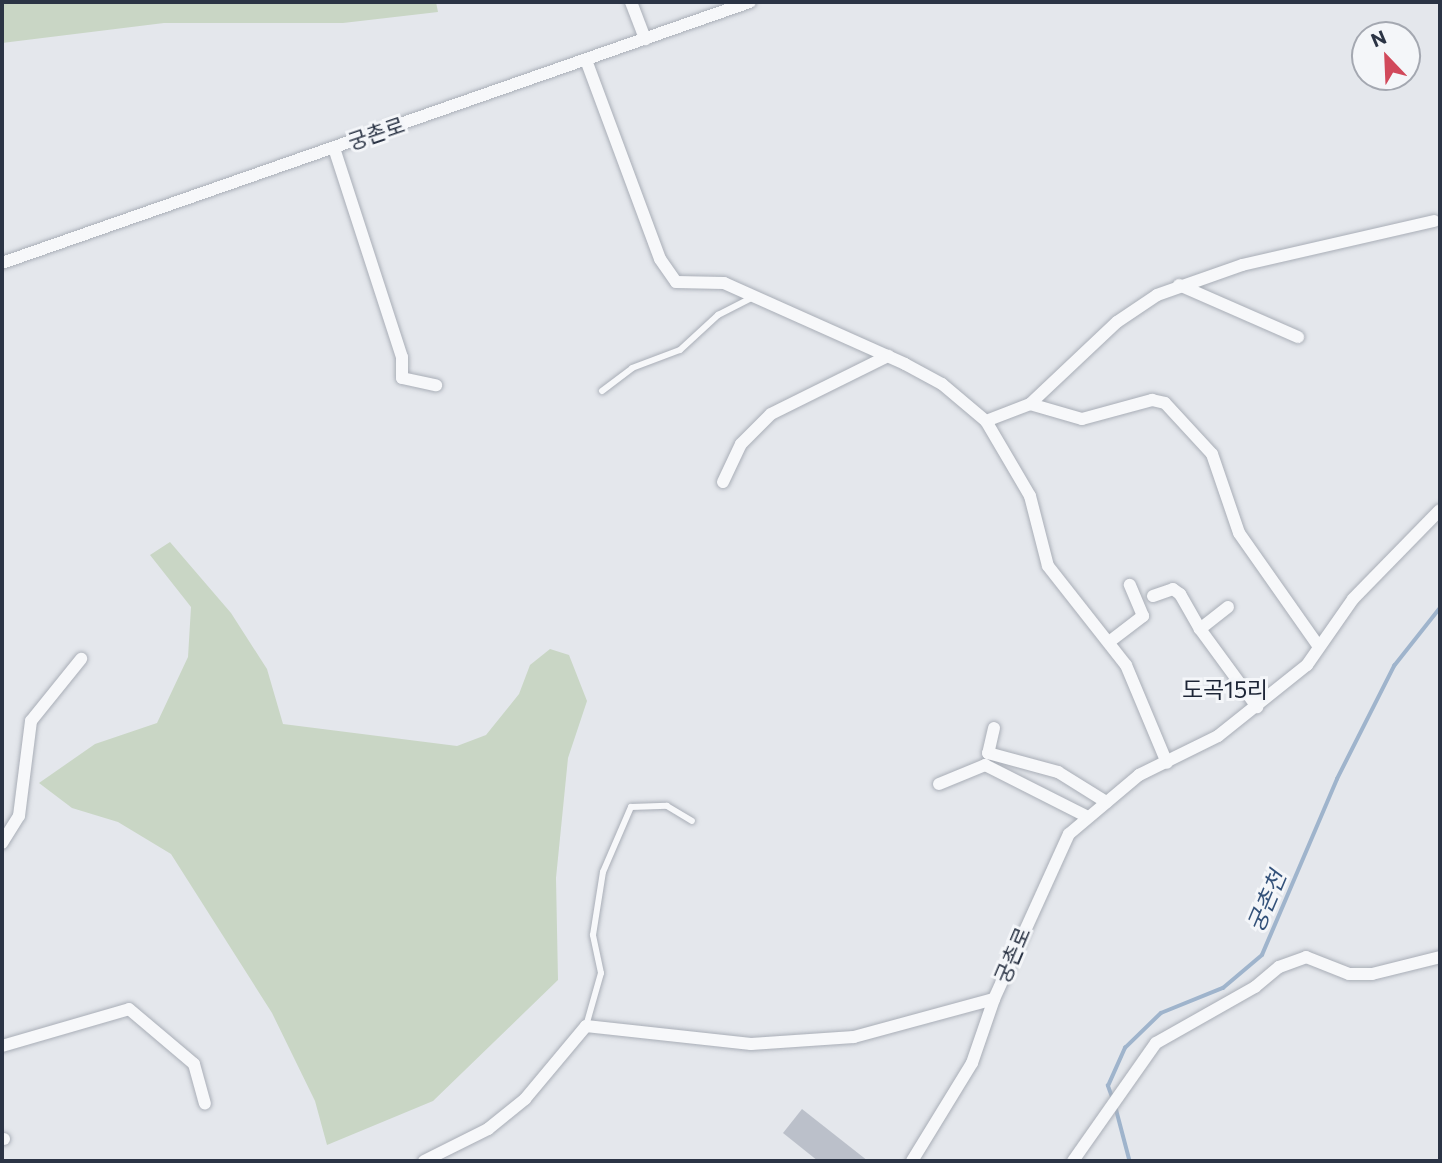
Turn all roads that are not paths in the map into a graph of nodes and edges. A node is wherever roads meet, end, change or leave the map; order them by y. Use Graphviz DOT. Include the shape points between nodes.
graph roads {
  1 [pos="631,2"];
  2 [pos="750,2"];
  3 [pos="645,38"];
  4 [pos="586,60"];
  5 [pos="334,148"];
  6 [pos="1434,220"];
  7 [pos="2,263"];
  8 [pos="1180,285"];
  9 [pos="755,296"];
  10 [pos="1298,337"];
  11 [pos="888,356"];
  12 [pos="436,385"];
  13 [pos="602,391"];
  14 [pos="1030,404"];
  15 [pos="986,421"];
  16 [pos="723,482"];
  17 [pos="1440,510"];
  18 [pos="1130,585"];
  19 [pos="1153,596"];
  20 [pos="1228,607"];
  21 [pos="1199,629"];
  22 [pos="1109,642"];
  23 [pos="1319,647"];
  24 [pos="81,659"];
  25 [pos="1257,707"];
  26 [pos="994,728"];
  27 [pos="1167,763"];
  28 [pos="939,783"];
  29 [pos="1106,802"];
  30 [pos="1088,817"];
  31 [pos="692,821"];
  32 [pos="2,843"];
  33 [pos="1440,957"];
  34 [pos="994,999"];
  35 [pos="586,1026"];
  36 [pos="2,1045"];
  37 [pos="205,1104"];
  38 [pos="424,1161"];
  39 [pos="912,1161"];
  40 [pos="1073,1161"];
  1 -- 3 [label="street"];
  2 -- 3 [label="street, 궁촌로"];
  3 -- 4 [label="street, 궁촌로"];
  4 -- 5 [label="street, 궁촌로"];
  4 -- 9 [label="street" via="667,273 676,282 724,283"];
  5 -- 7 [label="street, 궁촌로"];
  5 -- 12 [label="street" via="402,357 402,378"];
  6 -- 8 [label="street"];
  8 -- 10 [label="street"];
  8 -- 14 [label="street" via="1132,309"];
  9 -- 11 [label="street"];
  9 -- 13 [label="lane" via="718,315 680,350 632,368"];
  11 -- 15 [label="street" via="943,384"];
  11 -- 16 [label="street" via="771,414 741,444"];
  14 -- 15 [label="street"];
  14 -- 23 [label="street" via="1082,419 1152,400 1165,403 1212,454 1239,533"];
  15 -- 22 [label="street" via="1030,496 1048,566"];
  17 -- 23 [label="street, 궁촌로" via="1353,599"];
  18 -- 22 [label="street" via="1143,616"];
  19 -- 21 [label="street" via="1173,589 1180,594"];
  20 -- 21 [label="street"];
  21 -- 25 [label="street"];
  22 -- 27 [label="street" via="1141,694"];
  23 -- 25 [label="street, 궁촌로"];
  24 -- 32 [label="street" via="31,721 19,816"];
  25 -- 27 [label="street, 궁촌로"];
  26 -- 29 [label="street" via="988,753 1058,772"];
  27 -- 29 [label="street, 궁촌로" via="1139,775"];
  28 -- 30 [label="street" via="985,765"];
  29 -- 30 [label="street, 궁촌로"];
  30 -- 34 [label="street, 궁촌로" via="1069,834 1038,894"];
  31 -- 35 [label="lane" via="667,806 631,807 616,837 594,916 601,973"];
  33 -- 40 [label="street" via="1372,974 1349,974 1306,957 1291,960 1241,996 1172,1030 1093,1127"];
  34 -- 35 [label="street, 궁촌로" via="854,1037 751,1044"];
  34 -- 39 [label="street" via="977,1055"];
  35 -- 38 [label="street" via="525,1099 488,1129"];
  36 -- 37 [label="street" via="129,1009 194,1064"];
}
